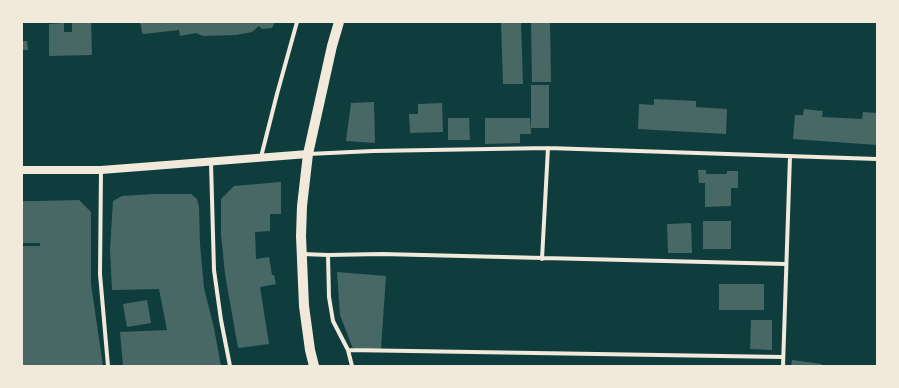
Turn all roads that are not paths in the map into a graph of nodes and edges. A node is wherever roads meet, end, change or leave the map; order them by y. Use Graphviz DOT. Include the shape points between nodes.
graph roads {
  1 [pos="297,22"];
  2 [pos="339,22"];
  3 [pos="548,148"];
  4 [pos="308,154"];
  5 [pos="790,156"];
  6 [pos="261,157"];
  7 [pos="877,159"];
  8 [pos="210,163"];
  9 [pos="22,170"];
  10 [pos="101,170"];
  11 [pos="301,254"];
  12 [pos="328,255"];
  13 [pos="542,259"];
  14 [pos="786,264"];
  15 [pos="348,350"];
  16 [pos="783,357"];
  17 [pos="108,366"];
  18 [pos="230,366"];
  19 [pos="314,366"];
  20 [pos="352,366"];
  21 [pos="783,366"];
  1 -- 6 [label="street"];
  2 -- 4 [label="main road"];
  3 -- 4 [label="street"];
  3 -- 5 [label="street"];
  3 -- 13 [label="street"];
  4 -- 6 [label="main road"];
  4 -- 11 [label="main road" via="302,206"];
  5 -- 7 [label="street"];
  5 -- 14 [label="street"];
  6 -- 8 [label="main road"];
  8 -- 10 [label="main road"];
  8 -- 18 [label="street" via="214,270"];
  9 -- 10 [label="main road"];
  10 -- 17 [label="street" via="100,274"];
  11 -- 12 [label="street"];
  11 -- 19 [label="main road" via="304,306"];
  12 -- 13 [label="street" via="382,254"];
  12 -- 15 [label="street" via="332,321"];
  13 -- 14 [label="street"];
  14 -- 16 [label="street"];
  15 -- 16 [label="street"];
  15 -- 20 [label="street"];
  16 -- 21 [label="street"];
}
